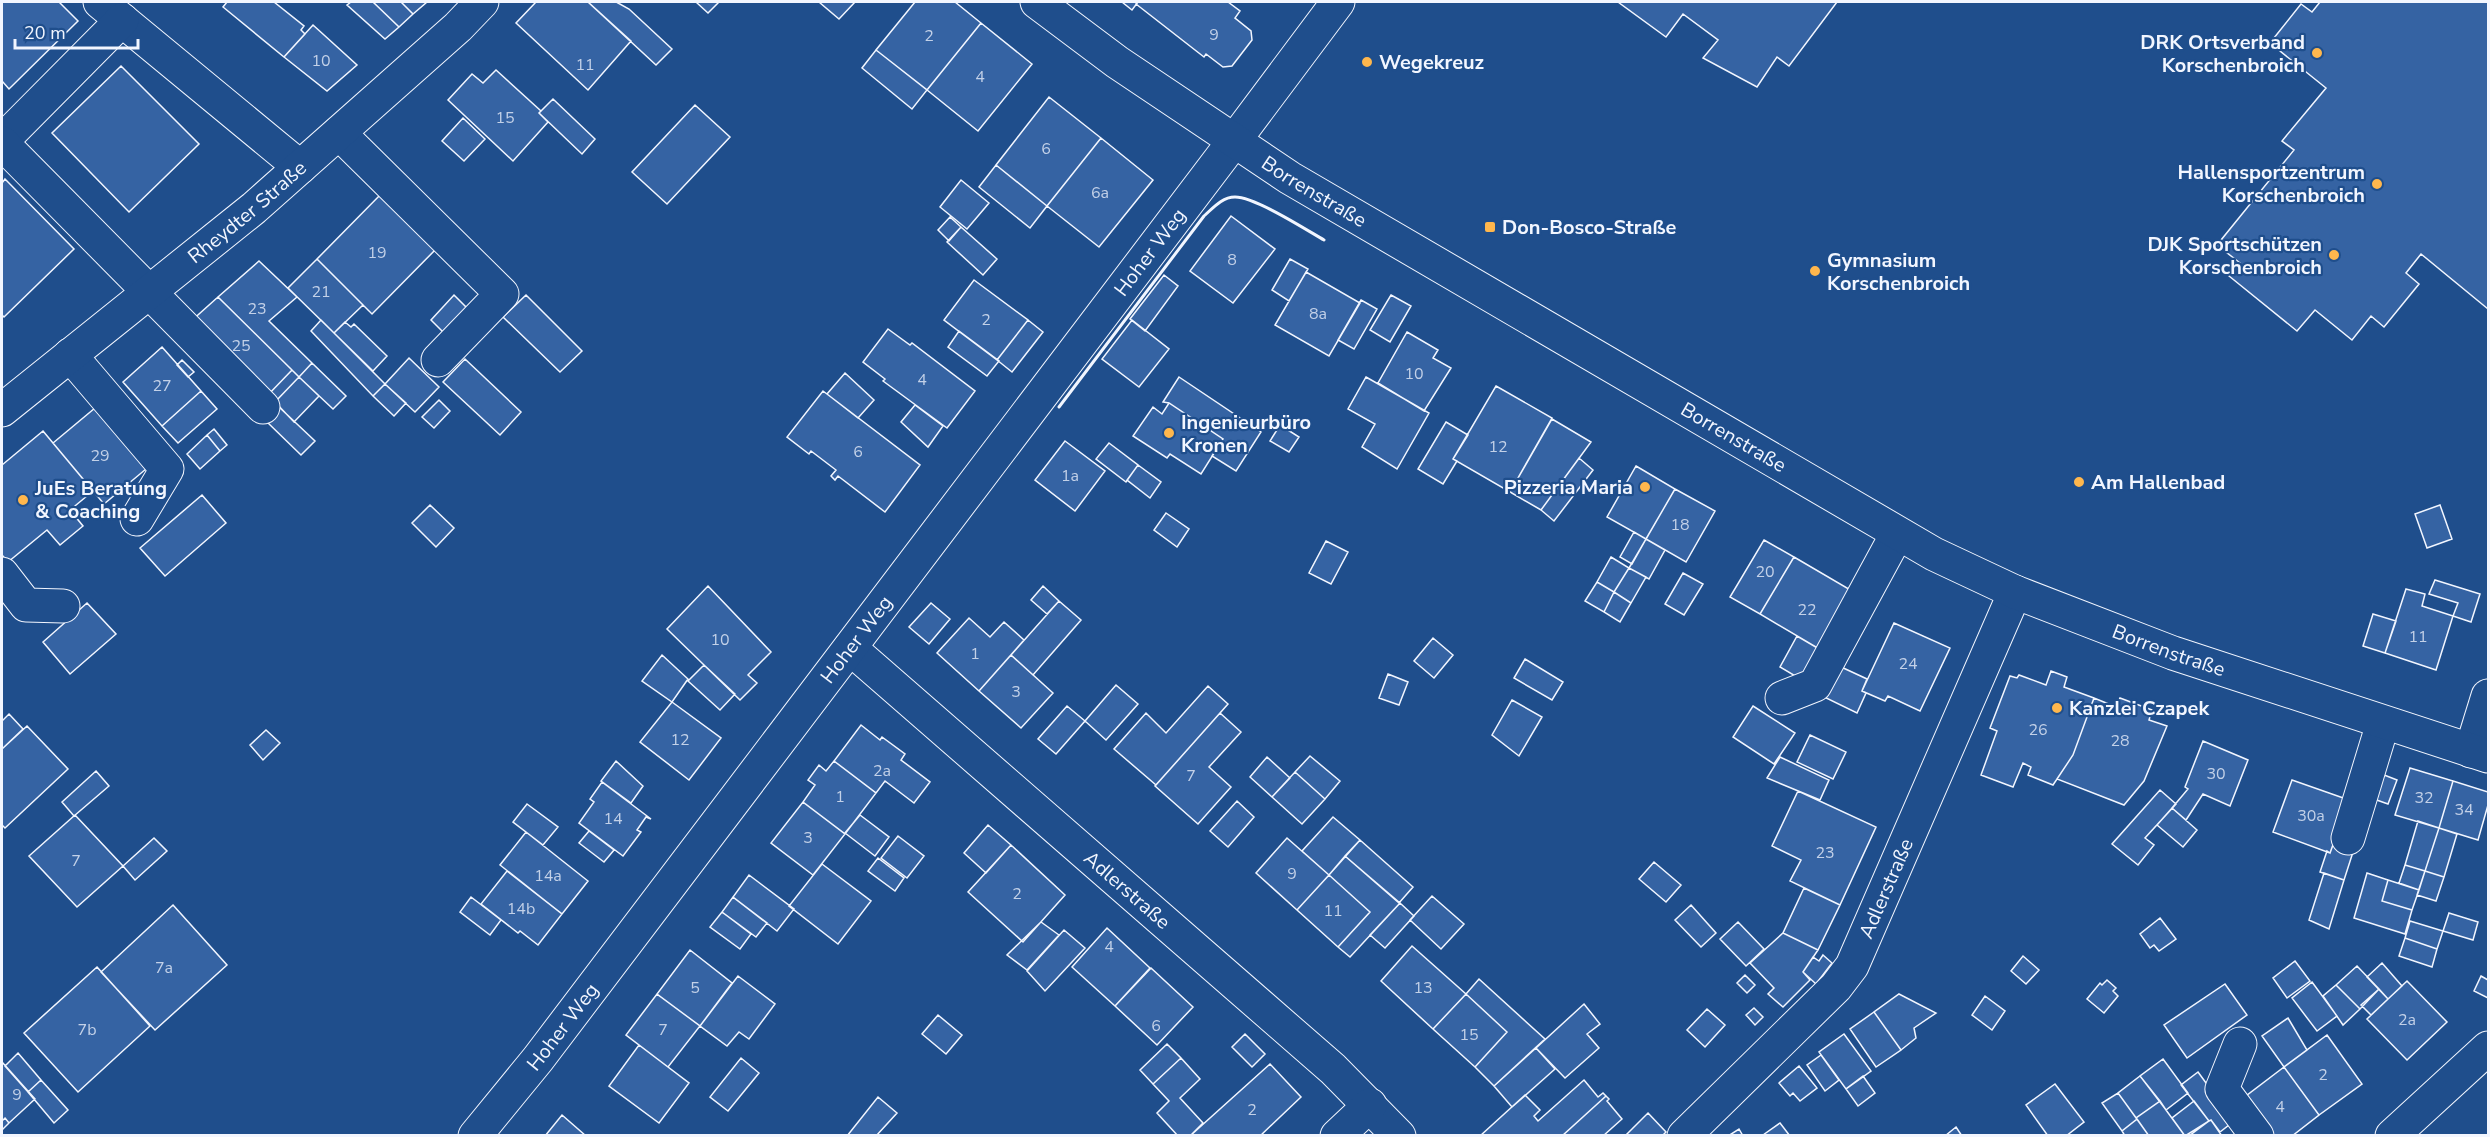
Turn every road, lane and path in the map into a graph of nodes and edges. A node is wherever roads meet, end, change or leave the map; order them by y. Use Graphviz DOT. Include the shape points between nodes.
graph roads {
  1 [pos="482,2"];
  2 [pos="1037,2"];
  3 [pos="1338,2"];
  4 [pos="111,11"];
  5 [pos="339,133"];
  6 [pos="1234,141"];
  7 [pos="2,142"];
  8 [pos="300,167"];
  9 [pos="148,293"];
  10 [pos="70,355"];
  11 [pos="438,360"];
  12 [pos="262,407"];
  13 [pos="2,410"];
  14 [pos="137,519"];
  15 [pos="1897,534"];
  16 [pos="2,574"];
  17 [pos="2015,592"];
  18 [pos="63,606"];
  19 [pos="849,648"];
  20 [pos="2488,696"];
  21 [pos="1782,698"];
  22 [pos="2383,723"];
  23 [pos="2480,754"];
  24 [pos="2348,838"];
  25 [pos="2240,1044"];
  26 [pos="2488,1048"];
  27 [pos="1370,1105"];
  28 [pos="475,1136"];
  29 [pos="1337,1136"];
  30 [pos="1399,1136"];
  31 [pos="1684,1136"];
  32 [pos="2257,1136"];
  33 [pos="2392,1136"];
  1 -- 5 [label="street, Rheydter Straße"];
  2 -- 6 [label="street, Borrenstraße"];
  3 -- 6 [label="street"];
  4 -- 7 [label="street"];
  4 -- 8 [label="street"];
  5 -- 8 [label="street, Rheydter Straße"];
  5 -- 11 [label="street" via="502,294"];
  6 -- 15 [label="street, Borrenstraße" via="1351,215"];
  6 -- 19 [label="street, Hoher Weg"];
  7 -- 9 [label="street"];
  8 -- 9 [label="street, Rheydter Straße"];
  9 -- 10 [label="street, Rheydter Straße"];
  9 -- 12 [label="street"];
  10 -- 13 [label="street, Rheydter Straße"];
  10 -- 14 [label="street" via="167,469"];
  15 -- 17 [label="street, Borrenstraße"];
  15 -- 21 [label="street" via="1815,685"];
  16 -- 18 [label="street" via="26,605"];
  17 -- 22 [label="street, Borrenstraße" via="2173,652"];
  17 -- 31 [label="street, Adlerstraße" via="1852,966 1836,987"];
  19 -- 27 [label="street, Adlerstraße"];
  19 -- 28 [label="street, Hoher Weg" via="538,1059"];
  20 -- 23 [label="street"];
  22 -- 23 [label="street, Borrenstraße"];
  22 -- 24 [label="street"];
  25 -- 32 [label="street" via="2222,1089"];
  26 -- 33 [label="street"];
  27 -- 29 [label="street"];
  27 -- 30 [label="street, Adlerstraße"];
}
